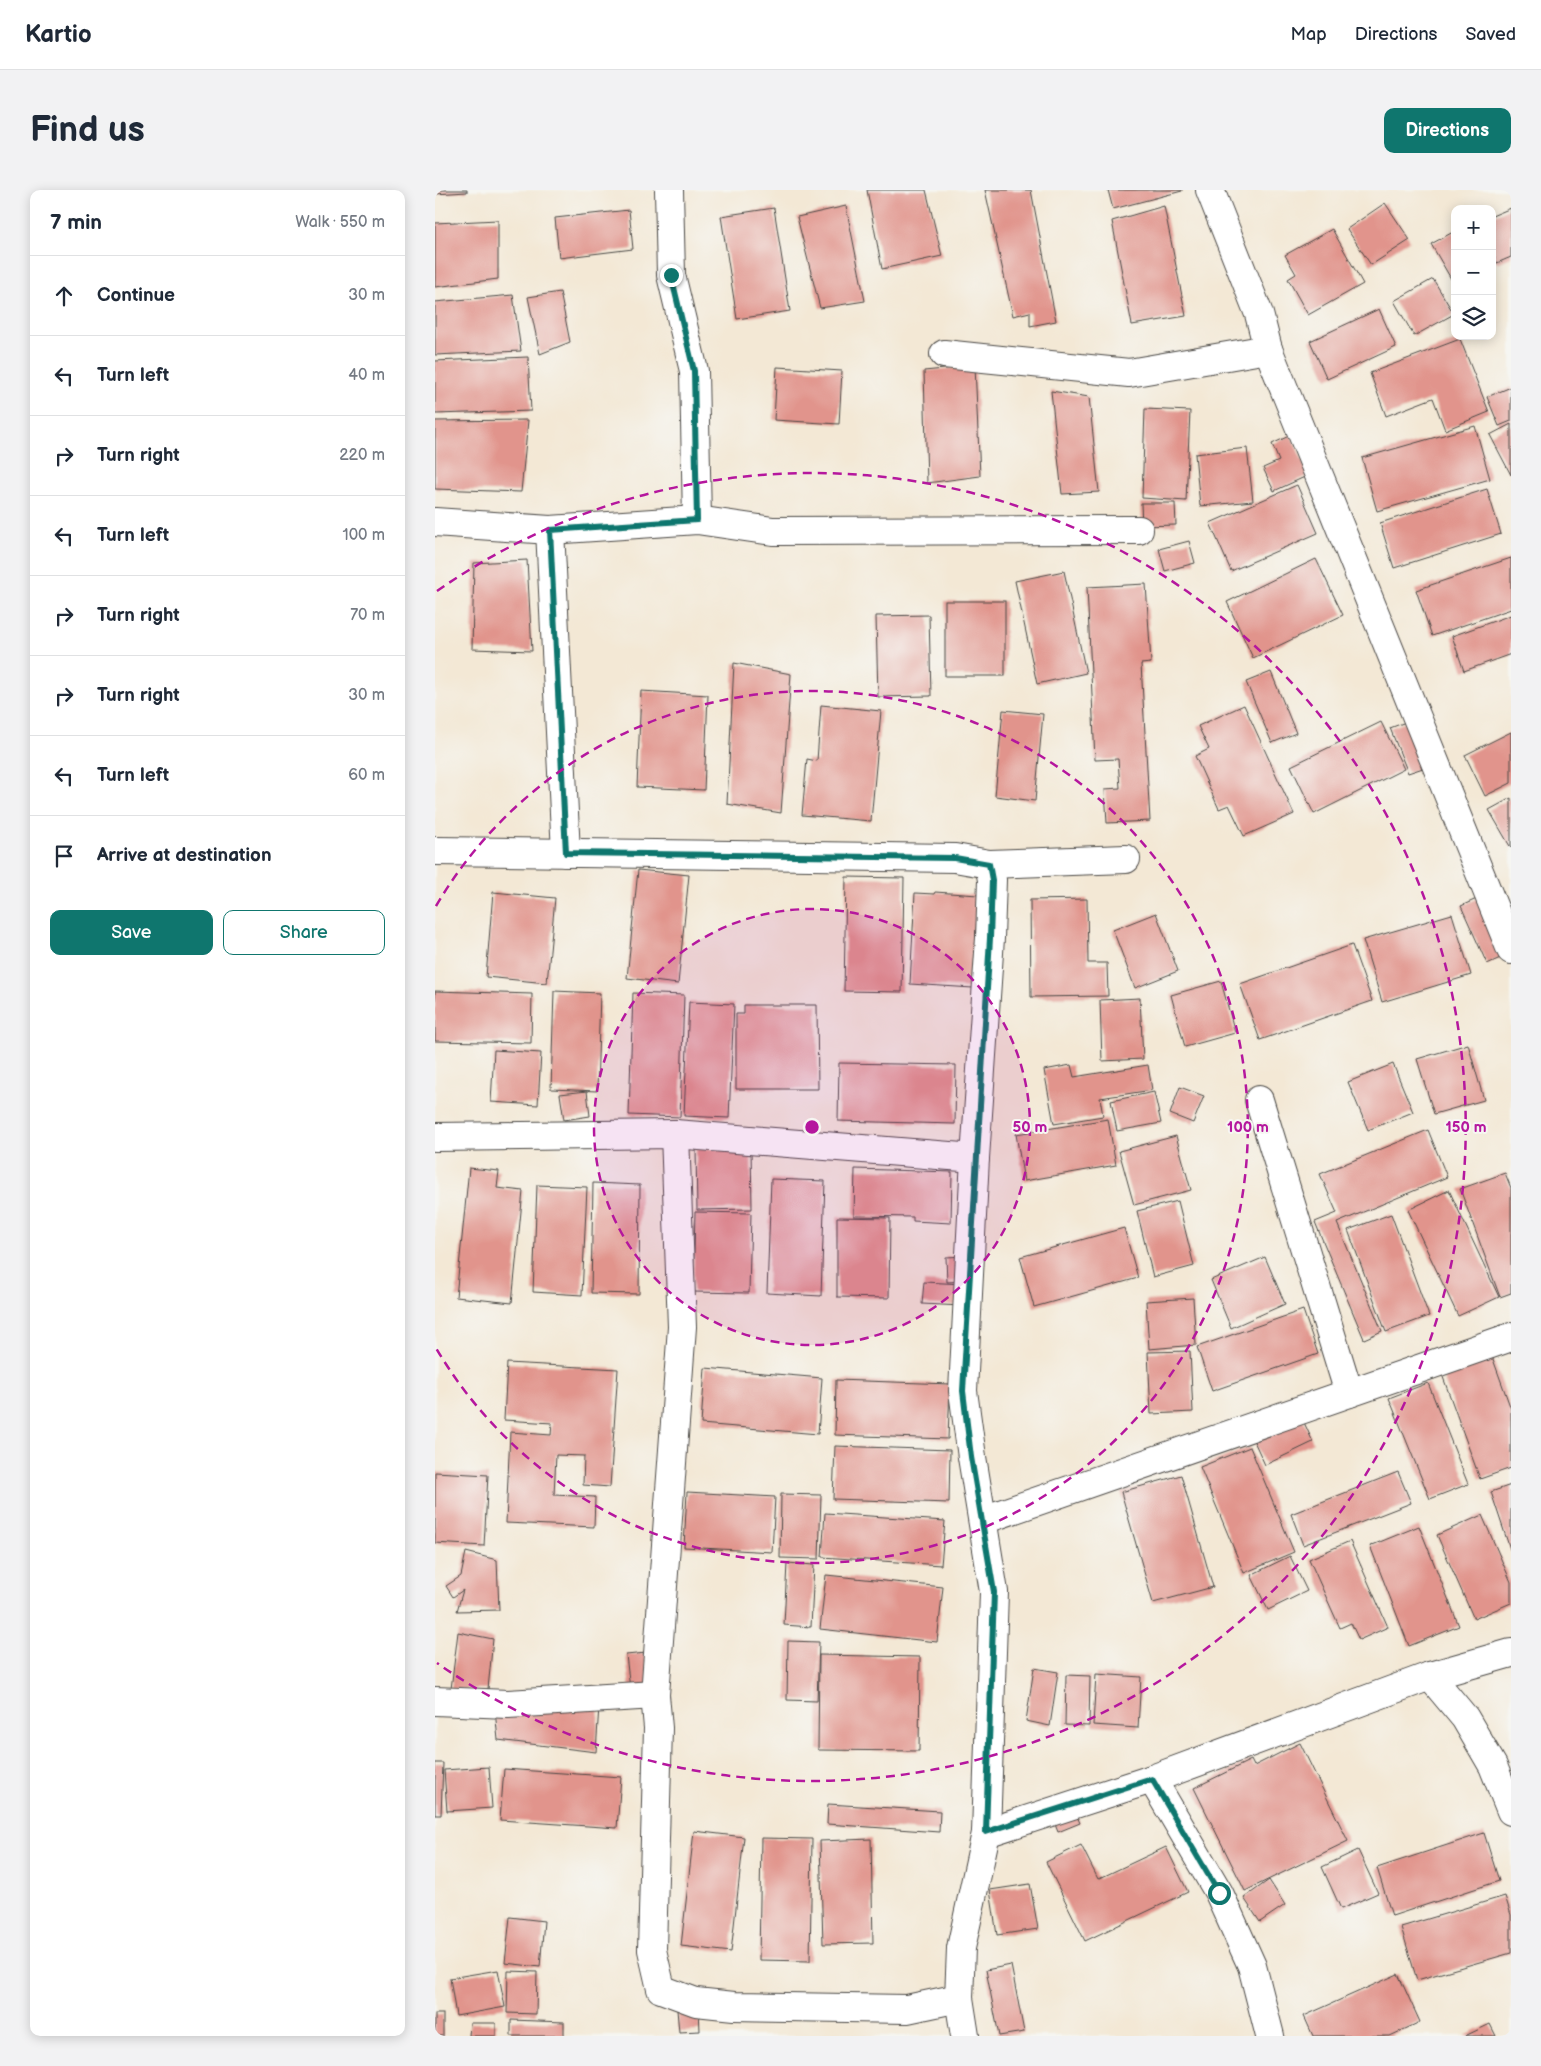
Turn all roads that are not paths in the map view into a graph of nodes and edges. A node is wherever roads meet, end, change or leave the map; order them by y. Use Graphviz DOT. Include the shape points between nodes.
graph roads {
  1 [pos="669,190"];
  2 [pos="1210,190"];
  3 [pos="1269,349"];
  4 [pos="944,354"];
  5 [pos="697,520"];
  6 [pos="435,522"];
  7 [pos="550,530"];
  8 [pos="1139,530"];
  9 [pos="435,851"];
  10 [pos="566,853"];
  11 [pos="1126,859"];
  12 [pos="989,864"];
  13 [pos="1511,950"];
  14 [pos="1259,1100"];
  15 [pos="675,1134"];
  16 [pos="435,1137"];
  17 [pos="975,1158"];
  18 [pos="1511,1337"];
  19 [pos="1349,1393"];
  20 [pos="983,1520"];
  21 [pos="1511,1653"];
  22 [pos="1430,1676"];
  23 [pos="655,1695"];
  24 [pos="435,1701"];
  25 [pos="1152,1779"];
  26 [pos="1511,1810"];
  27 [pos="986,1832"];
  28 [pos="959,1998"];
  29 [pos="965,2036"];
  30 [pos="1270,2036"];
  1 -- 5 [label="street" via="671,275 694,371"];
  2 -- 3 [label="street" via="1259,314"];
  3 -- 4 [label="street" via="1129,373"];
  3 -- 13 [label="street"];
  5 -- 7 [label="street"];
  5 -- 8 [label="street" via="773,531"];
  6 -- 7 [label="street"];
  7 -- 10 [label="street"];
  9 -- 10 [label="street"];
  10 -- 12 [label="street" via="955,858"];
  11 -- 12 [label="street"];
  12 -- 17 [label="street" via="992,880 990,938"];
  14 -- 19 [label="street"];
  15 -- 16 [label="street"];
  15 -- 17 [label="street"];
  15 -- 23 [label="street" via="682,1326"];
  17 -- 20 [label="street" via="963,1391"];
  18 -- 19 [label="street"];
  19 -- 20 [label="street"];
  20 -- 27 [label="street" via="994,1592"];
  21 -- 22 [label="street"];
  22 -- 25 [label="street"];
  22 -- 26 [label="street" via="1465,1718 1493,1766"];
  23 -- 24 [label="street" via="509,1704"];
  23 -- 28 [label="street" via="658,1728 652,1950 661,1988 696,2002 734,2006 907,2008"];
  25 -- 27 [label="street"];
  25 -- 30 [label="street" via="1219,1893 1253,1966"];
  27 -- 28 [label="street" via="961,1948"];
  28 -- 29 [label="street"];
}
